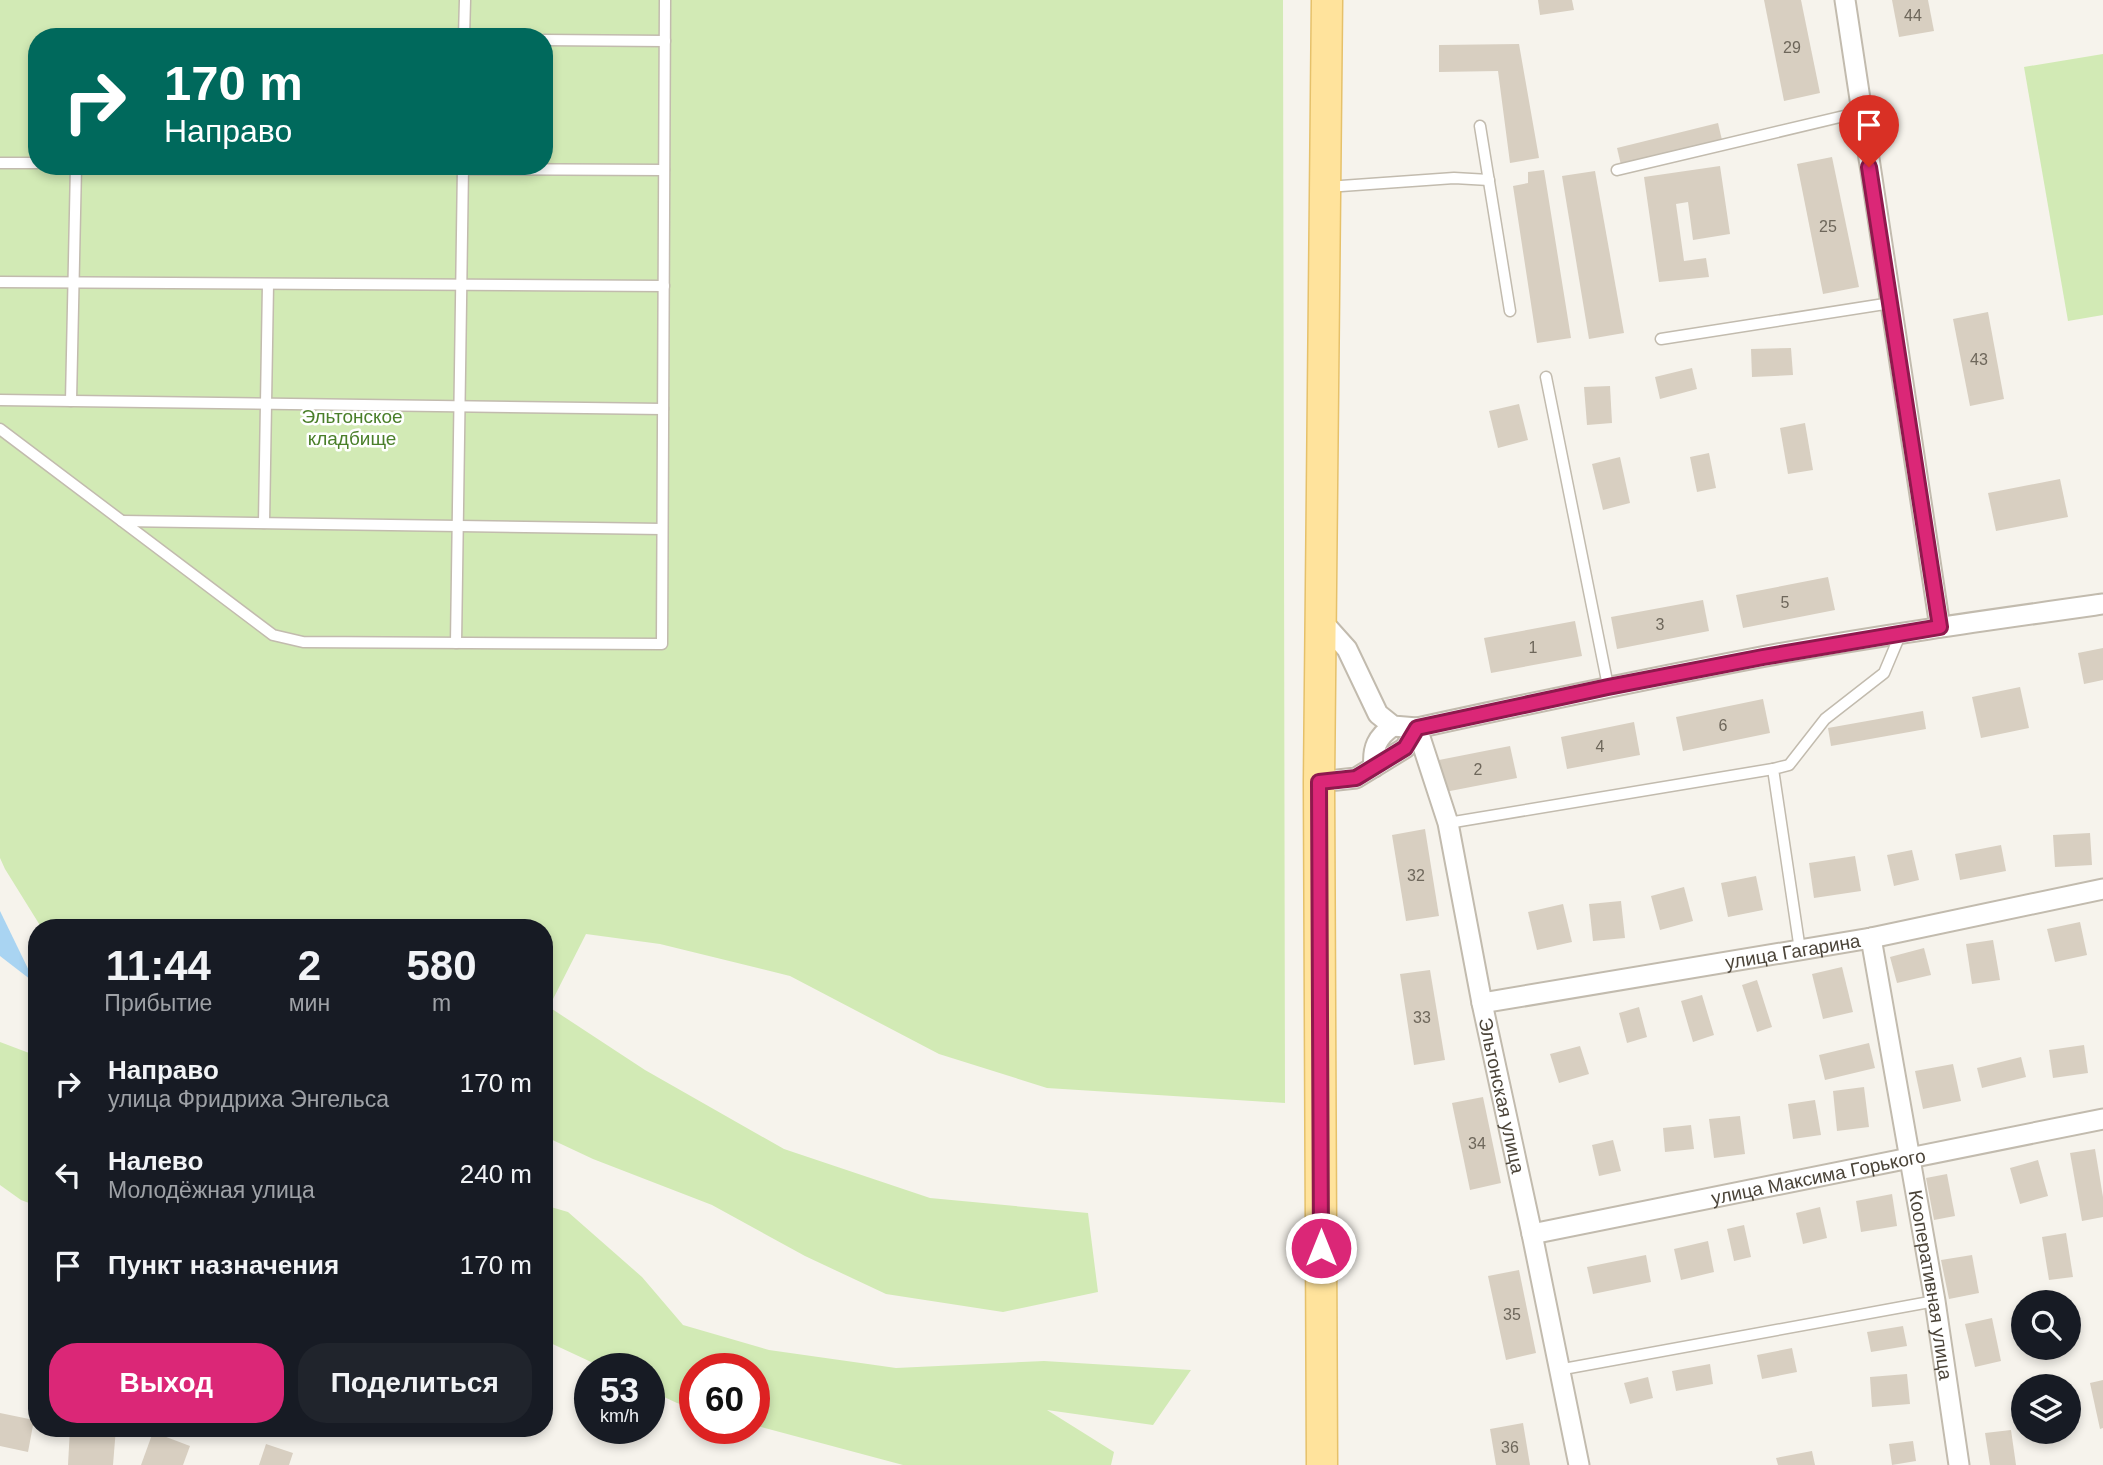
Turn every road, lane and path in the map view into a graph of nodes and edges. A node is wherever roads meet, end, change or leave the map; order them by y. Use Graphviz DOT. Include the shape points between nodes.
graph roads {
  1 [pos="465,0"];
  2 [pos="665,0"];
  3 [pos="1327,0"];
  4 [pos="1844,0"];
  5 [pos="464,28"];
  6 [pos="553,40"];
  7 [pos="665,41"];
  8 [pos="1861,112"];
  9 [pos="1480,126"];
  10 [pos="0,163"];
  11 [pos="28,163"];
  12 [pos="553,168"];
  13 [pos="664,170"];
  14 [pos="1617,170"];
  15 [pos="76,175"];
  16 [pos="463,175"];
  17 [pos="1489,180"];
  18 [pos="1327,187"];
  19 [pos="0,282"];
  20 [pos="74,282"];
  21 [pos="268,284"];
  22 [pos="461,285"];
  23 [pos="664,286"];
  24 [pos="1891,303"];
  25 [pos="1510,311"];
  26 [pos="1661,339"];
  27 [pos="1546,377"];
  28 [pos="0,400"];
  29 [pos="71,401"];
  30 [pos="266,404"];
  31 [pos="460,406"];
  32 [pos="663,409"];
  33 [pos="0,429"];
  34 [pos="122,521"];
  35 [pos="264,523"];
  36 [pos="458,526"];
  37 [pos="662,529"];
  38 [pos="2103,604"];
  39 [pos="1321,620"];
  40 [pos="1940,627"];
  41 [pos="1900,635"];
  42 [pos="456,643"];
  43 [pos="1608,687"];
  44 [pos="1393,726"];
  45 [pos="1417,728"];
  46 [pos="1374,767"];
  47 [pos="1773,769"];
  48 [pos="1319,782"];
  49 [pos="1448,823"];
  50 [pos="2103,889"];
  51 [pos="1871,938"];
  52 [pos="1800,950"];
  53 [pos="1482,1003"];
  54 [pos="2103,1119"];
  55 [pos="1910,1158"];
  56 [pos="1532,1234"];
  57 [pos="1936,1301"];
  58 [pos="1558,1370"];
  59 [pos="1322,1465"];
  60 [pos="1579,1465"];
  61 [pos="1959,1465"];
  1 -- 5 [label="lane"];
  2 -- 7 [label="lane"];
  3 -- 18 [label="main road"];
  4 -- 8 [label="street"];
  6 -- 7 [label="lane"];
  7 -- 13 [label="lane"];
  8 -- 14 [label="lane"];
  8 -- 24 [label="street"];
  9 -- 17 [label="lane"];
  10 -- 11 [label="lane"];
  12 -- 13 [label="lane"];
  13 -- 23 [label="lane"];
  15 -- 20 [label="lane"];
  16 -- 22 [label="lane"];
  17 -- 18 [label="lane"];
  17 -- 25 [label="lane"];
  18 -- 39 [label="main road"];
  19 -- 20 [label="lane"];
  20 -- 21 [label="lane"];
  20 -- 29 [label="lane"];
  21 -- 22 [label="lane"];
  21 -- 30 [label="lane"];
  22 -- 23 [label="lane"];
  22 -- 31 [label="lane"];
  23 -- 32 [label="lane"];
  24 -- 26 [label="lane"];
  24 -- 40 [label="street"];
  27 -- 43 [label="lane"];
  28 -- 29 [label="lane"];
  29 -- 30 [label="lane"];
  30 -- 31 [label="lane"];
  30 -- 35 [label="lane"];
  31 -- 32 [label="lane"];
  31 -- 36 [label="lane"];
  32 -- 37 [label="lane"];
  33 -- 34 [label="lane"];
  34 -- 35 [label="lane"];
  34 -- 42 [label="lane" via="273,635 303,642"];
  35 -- 36 [label="lane"];
  36 -- 37 [label="lane"];
  36 -- 42 [label="lane"];
  37 -- 42 [label="lane" via="662,643"];
  38 -- 40 [label="street"];
  39 -- 44 [label="street" via="1348,649 1378,714"];
  39 -- 48 [label="main road"];
  40 -- 41 [label="street"];
  41 -- 43 [label="street"];
  41 -- 47 [label="lane" via="1884,673 1825,719 1789,765"];
  43 -- 45 [label="street"];
  44 -- 45 [label="street"];
  44 -- 46 [label="street" via="1375,745"];
  45 -- 46 [label="street" via="1405,748"];
  45 -- 49 [label="street, Эльтонская улица"];
  46 -- 48 [label="street" via="1356,778"];
  47 -- 49 [label="lane"];
  47 -- 52 [label="lane"];
  48 -- 59 [label="main road"];
  49 -- 53 [label="street, Эльтонская улица"];
  50 -- 51 [label="street, улица Гагарина"];
  51 -- 52 [label="street, улица Гагарина"];
  51 -- 55 [label="street, Кооперативная улица"];
  52 -- 53 [label="street, улица Гагарина"];
  53 -- 56 [label="street, Эльтонская улица"];
  54 -- 55 [label="street, улица Максима Горького"];
  55 -- 56 [label="street, улица Максима Горького"];
  55 -- 57 [label="street, Кооперативная улица"];
  56 -- 58 [label="street, Эльтонская улица"];
  57 -- 58 [label="lane"];
  57 -- 61 [label="street, Кооперативная улица"];
  58 -- 60 [label="street, Эльтонская улица"];
}
